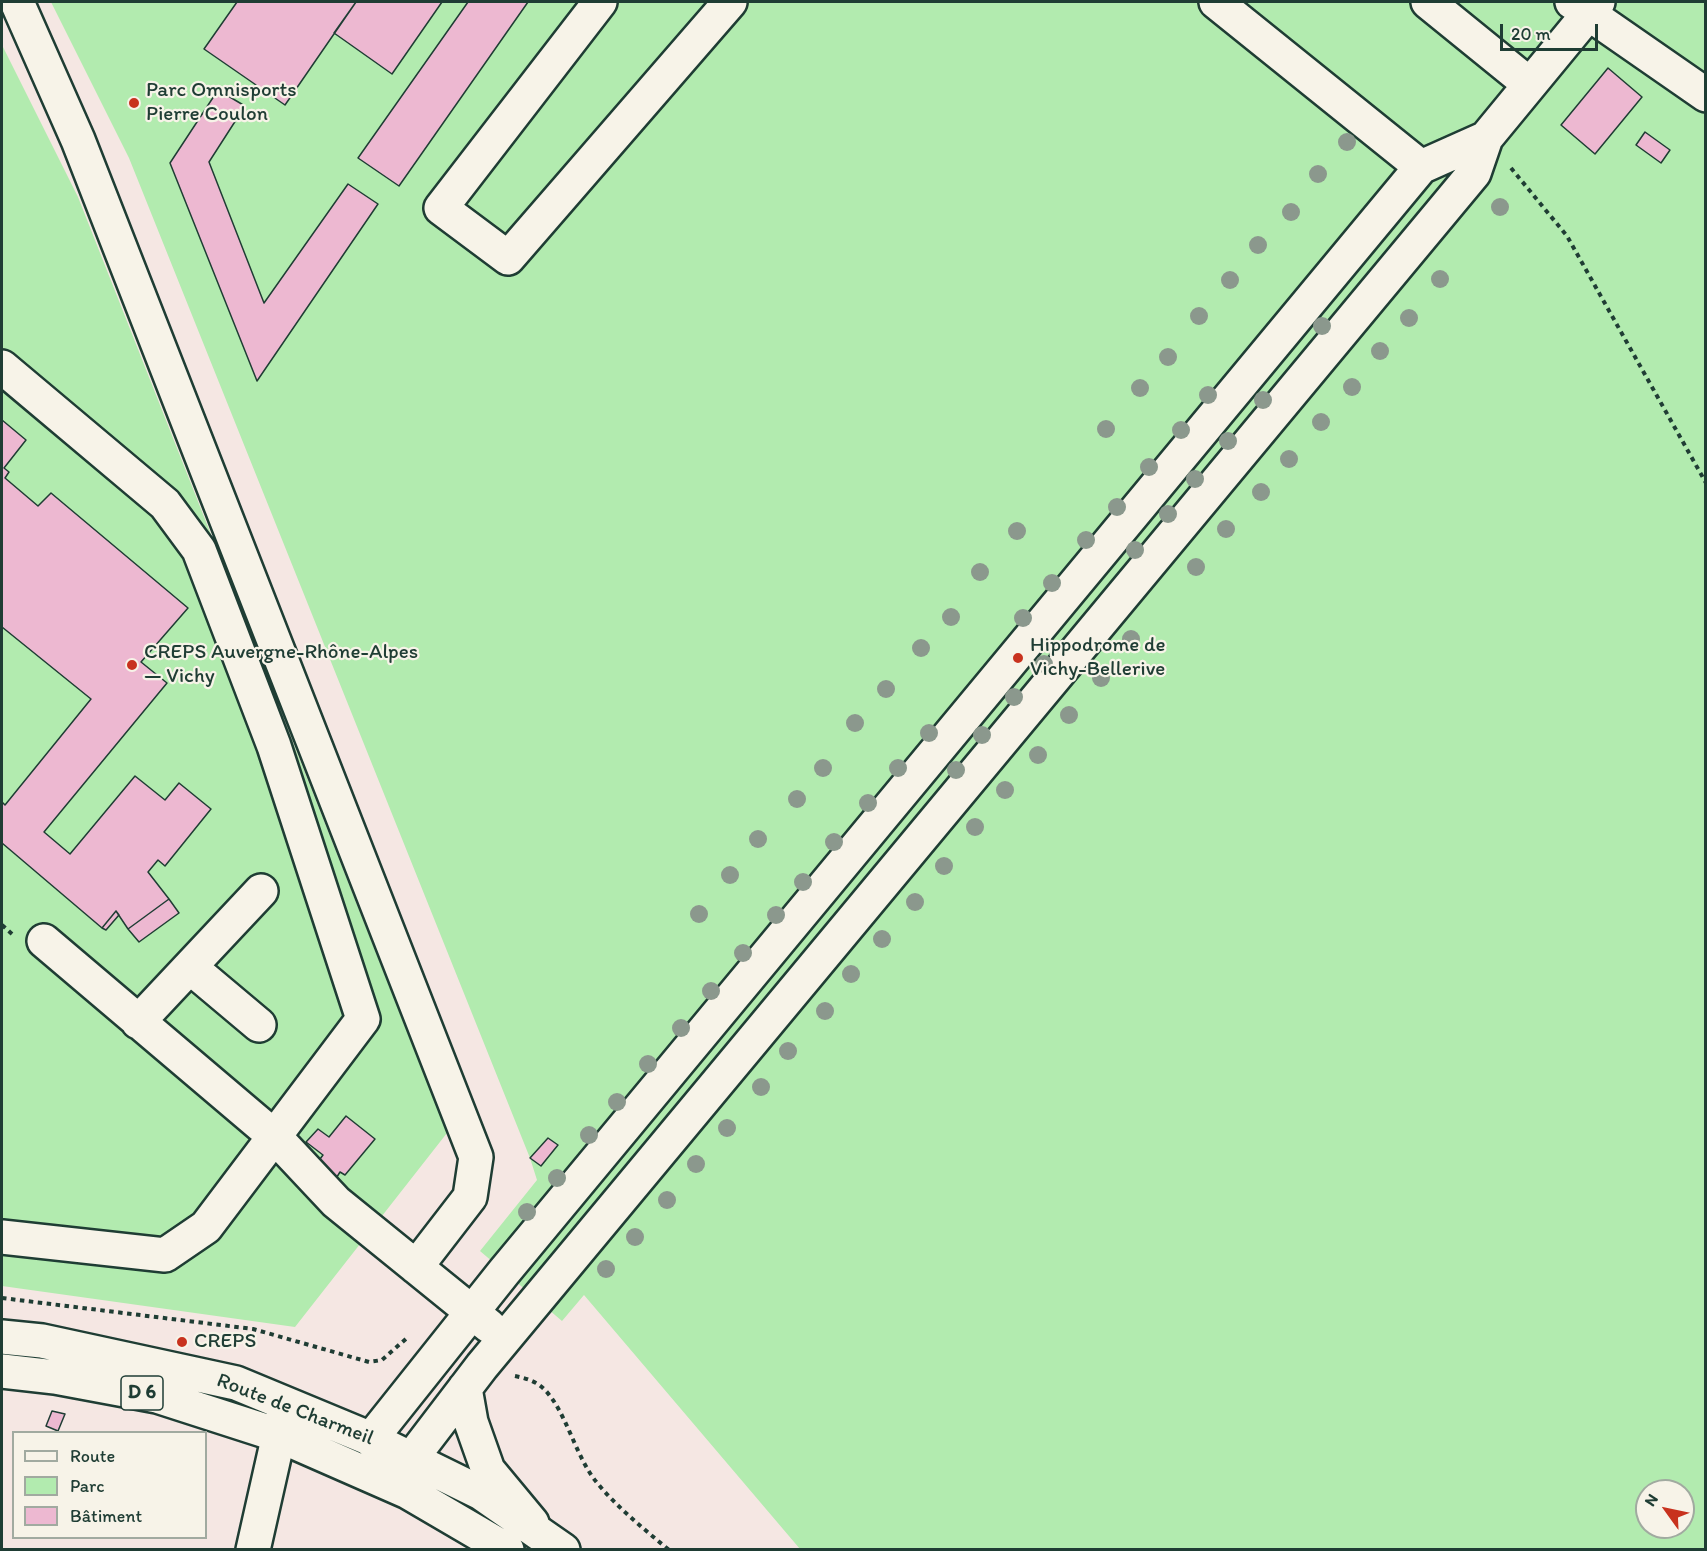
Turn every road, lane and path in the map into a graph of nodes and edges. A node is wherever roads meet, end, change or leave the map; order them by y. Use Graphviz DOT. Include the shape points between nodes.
graph roads {
  1 [pos="17,2"];
  2 [pos="600,2"];
  3 [pos="730,2"];
  4 [pos="1216,2"];
  5 [pos="1428,2"];
  6 [pos="1586,6"];
  7 [pos="1529,84"];
  8 [pos="1706,95"];
  9 [pos="1486,138"];
  10 [pos="1421,167"];
  11 [pos="2,367"];
  12 [pos="1706,483"];
  13 [pos="261,891"];
  14 [pos="44,941"];
  15 [pos="190,967"];
  16 [pos="138,1022"];
  17 [pos="259,1025"];
  18 [pos="275,1137"];
  19 [pos="2,1237"];
  20 [pos="416,1267"];
  21 [pos="2,1298"];
  22 [pos="472,1313"];
  23 [pos="2,1337"];
  24 [pos="504,1339"];
  25 [pos="445,1347"];
  26 [pos="2,1371"];
  27 [pos="474,1377"];
  28 [pos="286,1403"];
  29 [pos="278,1435"];
  30 [pos="390,1454"];
  31 [pos="408,1492"];
  32 [pos="552,1541"];
  33 [pos="254,1550"];
  34 [pos="507,1550"];
  35 [pos="669,1550"];
  1 -- 20 [label="main road" via="82,152 476,1157 470,1197"];
  2 -- 3 [label="main road" via="441,208 508,258"];
  4 -- 10 [label="main road"];
  5 -- 7 [label="main road"];
  6 -- 7 [label="main road"];
  6 -- 8 [label="main road"];
  7 -- 9 [label="main road"];
  9 -- 10 [label="main road"];
  9 -- 12 [label="path" via="1567,236"];
  9 -- 24 [label="main road" via="1474,173"];
  10 -- 22 [label="main road"];
  11 -- 18 [label="main road" via="165,504 199,550 274,746 363,1019"];
  13 -- 15 [label="main road"];
  14 -- 16 [label="main road"];
  15 -- 16 [label="main road"];
  15 -- 17 [label="main road"];
  16 -- 18 [label="main road"];
  18 -- 19 [label="main road" via="206,1227 165,1255"];
  18 -- 20 [label="main road" via="336,1202"];
  20 -- 22 [label="main road"];
  21 -- 25 [label="path" via="253,1329 369,1362 382,1360 412,1334"];
  22 -- 24 [label="main road"];
  22 -- 25 [label="main road"];
  23 -- 28 [label="main road, Route de Charmeil / D 6" via="167,1366 236,1383"];
  24 -- 27 [label="main road"];
  25 -- 30 [label="main road"];
  26 -- 29 [label="main road, Route de Charmeil / D 6" via="157,1396"];
  27 -- 30 [label="main road"];
  27 -- 32 [label="main road" via="471,1422 488,1470"];
  27 -- 35 [label="path" via="529,1379 543,1387 597,1482"];
  28 -- 29 [label="main road"];
  28 -- 30 [label="main road, Route de Charmeil / D 6"];
  29 -- 30 [label="main road" via="322,1436"];
  29 -- 31 [label="main road, Route de Charmeil / D 6"];
  29 -- 33 [label="main road"];
  30 -- 31 [label="main road"];
  30 -- 32 [label="main road, Route de Charmeil / D 6" via="481,1493"];
  31 -- 34 [label="main road, Route de Charmeil / D 6"];
}
